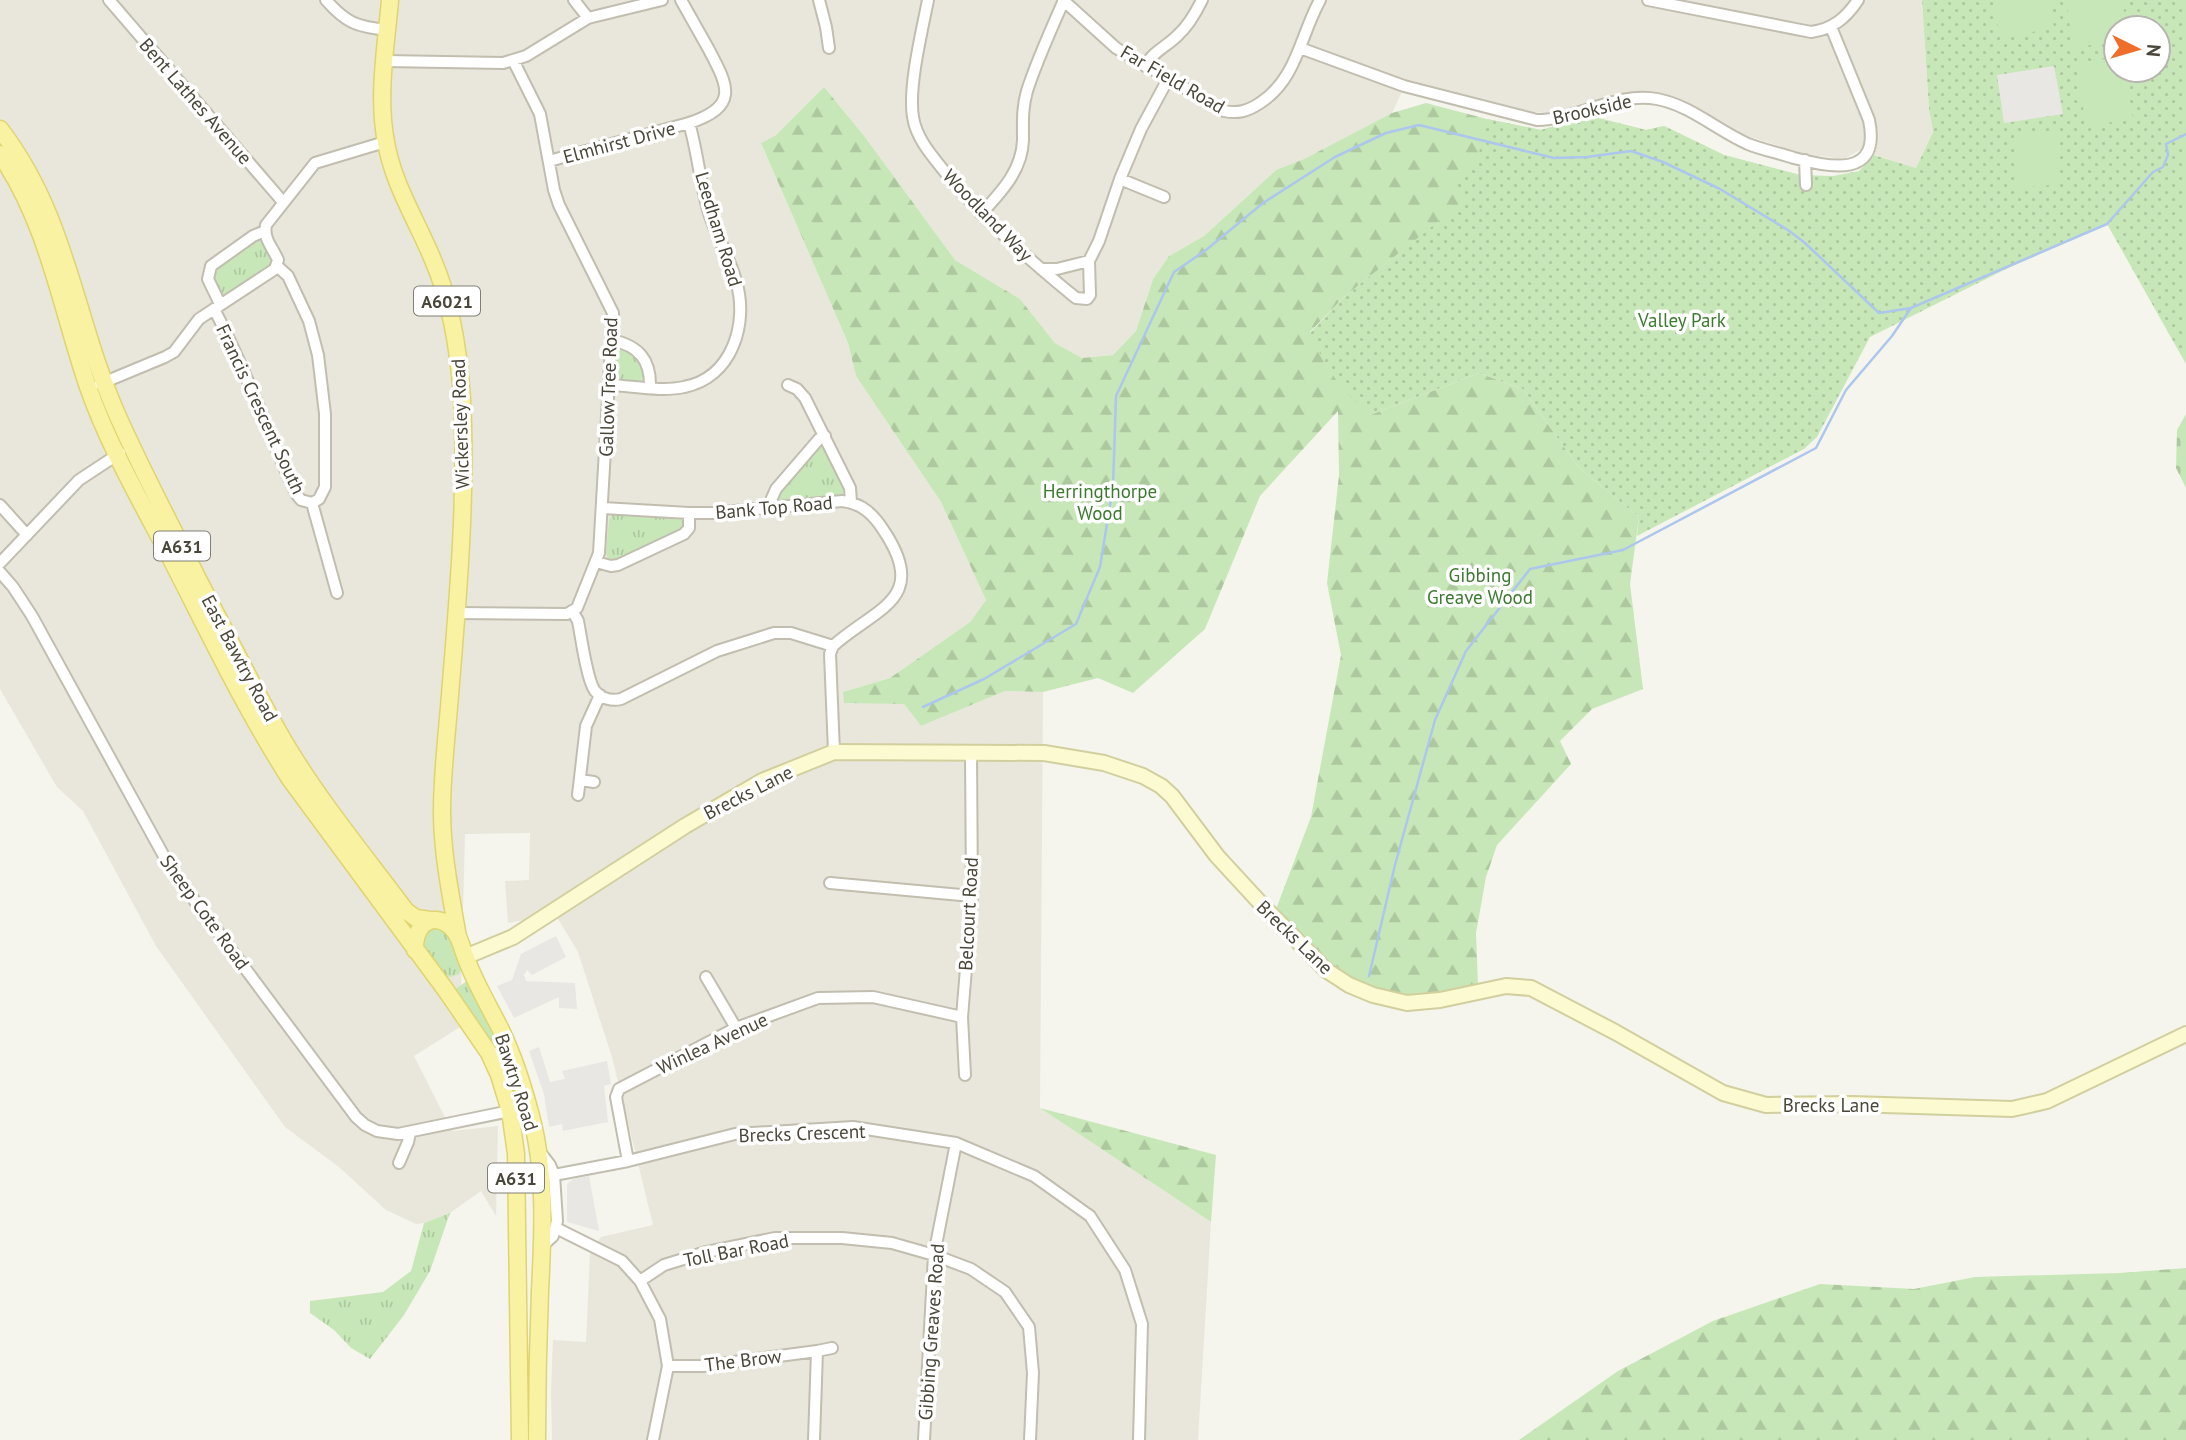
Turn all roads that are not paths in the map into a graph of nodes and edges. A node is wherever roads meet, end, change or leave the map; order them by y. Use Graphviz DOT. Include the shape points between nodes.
graph roads {
  1 [pos="109,0"];
  2 [pos="326,0"];
  3 [pos="390,0"];
  4 [pos="575,0"];
  5 [pos="662,0"];
  6 [pos="681,0"];
  7 [pos="819,0"];
  8 [pos="928,0"];
  9 [pos="1063,0"];
  10 [pos="1202,0"];
  11 [pos="1320,0"];
  12 [pos="1648,0"];
  13 [pos="1857,0"];
  14 [pos="588,18"];
  15 [pos="1831,27"];
  16 [pos="388,30"];
  17 [pos="828,48"];
  18 [pos="1300,48"];
  19 [pos="513,60"];
  20 [pos="386,61"];
  21 [pos="1145,66"];
  22 [pos="1168,79"];
  23 [pos="689,123"];
  24 [pos="0,129"];
  25 [pos="385,142"];
  26 [pos="0,154"];
  27 [pos="1805,160"];
  28 [pos="549,161"];
  29 [pos="1120,179"];
  30 [pos="1806,185"];
  31 [pos="1164,197"];
  32 [pos="283,202"];
  33 [pos="981,214"];
  34 [pos="265,231"];
  35 [pos="1089,261"];
  36 [pos="277,266"];
  37 [pos="1041,269"];
  38 [pos="217,307"];
  39 [pos="612,340"];
  40 [pos="610,384"];
  41 [pos="96,385"];
  42 [pos="788,385"];
  43 [pos="650,387"];
  44 [pos="825,436"];
  45 [pos="124,451"];
  46 [pos="851,502"];
  47 [pos="312,503"];
  48 [pos="0,505"];
  49 [pos="772,507"];
  50 [pos="603,508"];
  51 [pos="689,513"];
  52 [pos="27,535"];
  53 [pos="596,562"];
  54 [pos="0,563"];
  55 [pos="0,572"];
  56 [pos="337,593"];
  57 [pos="572,612"];
  58 [pos="457,613"];
  59 [pos="833,646"];
  60 [pos="600,695"];
  61 [pos="834,752"];
  62 [pos="971,753"];
  63 [pos="580,780"];
  64 [pos="594,782"];
  65 [pos="578,794"];
  66 [pos="446,861"];
  67 [pos="830,883"];
  68 [pos="972,896"];
  69 [pos="432,920"];
  70 [pos="458,937"];
  71 [pos="415,950"];
  72 [pos="467,964"];
  73 [pos="706,977"];
  74 [pos="445,989"];
  75 [pos="962,1017"];
  76 [pos="736,1028"];
  77 [pos="2186,1034"];
  78 [pos="965,1075"];
  79 [pos="510,1111"];
  80 [pos="410,1133"];
  81 [pos="956,1143"];
  82 [pos="538,1150"];
  83 [pos="628,1161"];
  84 [pos="399,1163"];
  85 [pos="554,1175"];
  86 [pos="556,1228"];
  87 [pos="542,1248"];
  88 [pos="517,1254"];
  89 [pos="934,1255"];
  90 [pos="640,1281"];
  91 [pos="832,1348"];
  92 [pos="817,1351"];
  93 [pos="668,1366"];
  94 [pos="520,1440"];
  95 [pos="537,1440"];
  96 [pos="653,1440"];
  97 [pos="814,1440"];
  98 [pos="924,1440"];
  99 [pos="1030,1440"];
  100 [pos="1139,1440"];
  1 -- 32 [label="street, Bent Lathes Avenue"];
  2 -- 16 [label="street" via="358,26"];
  3 -- 16 [label="main road, Wickersley Road / A6021"];
  4 -- 14 [label="street"];
  5 -- 14 [label="street"];
  6 -- 23 [label="street" via="726,87 718,109"];
  7 -- 17 [label="street"];
  8 -- 33 [label="street, Woodland Way" via="913,88 913,117 932,156"];
  9 -- 21 [label="street, Far Field Road" via="1102,37"];
  9 -- 33 [label="street" via="1027,92 1017,165 1009,182"];
  10 -- 21 [label="street" via="1186,27 1150,56"];
  11 -- 18 [label="street, Far Field Road"];
  12 -- 15 [label="street" via="1801,31"];
  13 -- 15 [label="street"];
  14 -- 19 [label="street"];
  15 -- 27 [label="street, Brookside" via="1870,120 1871,145 1857,163 1848,166"];
  16 -- 20 [label="main road, Wickersley Road / A6021"];
  18 -- 22 [label="street, Far Field Road" via="1277,89 1249,110 1224,111"];
  18 -- 27 [label="street, Brookside" via="1404,86 1537,120 1630,99 1656,99 1747,144"];
  19 -- 20 [label="street" via="493,64"];
  19 -- 28 [label="street, Gallow Tree Road" via="540,114"];
  20 -- 25 [label="main road, Wickersley Road / A6021" via="382,94"];
  21 -- 22 [label="street, Far Field Road"];
  22 -- 29 [label="street, Woodland Way"];
  23 -- 28 [label="street, Elmhirst Drive"];
  23 -- 43 [label="street, Leedham Road" via="710,217 736,280 739,327 729,357 711,376 677,389"];
  24 -- 41 [label="main road, East Bawtry Road / A631" via="28,170 57,233"];
  25 -- 32 [label="street" via="315,163"];
  25 -- 58 [label="main road, Wickersley Road / A6021" via="444,289 458,356 463,443"];
  26 -- 41 [label="main road, East Bawtry Road / A631" via="42,235"];
  27 -- 30 [label="street"];
  28 -- 39 [label="street, Gallow Tree Road" via="559,205 613,313"];
  29 -- 31 [label="street"];
  29 -- 35 [label="street, Woodland Way"];
  32 -- 34 [label="street"];
  33 -- 37 [label="street, Woodland Way"];
  34 -- 36 [label="street"];
  34 -- 38 [label="street, Francis Crescent South" via="211,266 208,279"];
  35 -- 37 [label="street, Woodland Way"];
  35 -- 37 [label="street, Woodland Way" via="1091,290 1087,299 1076,298"];
  36 -- 38 [label="street"];
  36 -- 47 [label="street" via="288,276 309,321 318,355 326,414 325,487"];
  38 -- 41 [label="street" via="200,319 174,352"];
  38 -- 47 [label="street, Francis Crescent South" via="297,495"];
  39 -- 40 [label="street, Gallow Tree Road"];
  39 -- 43 [label="street" via="630,346 646,361"];
  40 -- 43 [label="street, Leedham Road"];
  40 -- 50 [label="street, Gallow Tree Road"];
  41 -- 45 [label="main road, East Bawtry Road / A631"];
  42 -- 44 [label="street" via="801,393"];
  44 -- 46 [label="street" via="850,488"];
  44 -- 49 [label="street" via="776,489"];
  45 -- 52 [label="street" via="79,480"];
  45 -- 69 [label="main road, East Bawtry Road / A631" via="286,744 318,793 406,911"];
  45 -- 71 [label="main road, East Bawtry Road / A631" via="224,663 274,752"];
  46 -- 49 [label="street, Bank Top Road"];
  46 -- 59 [label="street, Bank Top Road" via="877,520 893,544 902,574 889,604"];
  47 -- 56 [label="street"];
  48 -- 52 [label="street"];
  49 -- 51 [label="street, Bank Top Road"];
  50 -- 51 [label="street, Bank Top Road"];
  50 -- 53 [label="street, Gallow Tree Road"];
  51 -- 53 [label="street, Bank Top Road" via="684,534 618,565"];
  52 -- 54 [label="street"];
  53 -- 57 [label="street, Gallow Tree Road"];
  55 -- 80 [label="street, Sheep Cote Road" via="32,616 171,869 356,1117 377,1131"];
  57 -- 58 [label="street"];
  57 -- 60 [label="street" via="592,685"];
  58 -- 66 [label="main road, Wickersley Road / A6021" via="442,812"];
  59 -- 60 [label="street" via="791,633 774,633 717,651 621,699"];
  59 -- 61 [label="street"];
  60 -- 63 [label="street" via="586,726"];
  61 -- 62 [label="street, Brecks Lane"];
  61 -- 72 [label="street, Brecks Lane" via="762,781"];
  62 -- 68 [label="street, Belcourt Road"];
  62 -- 77 [label="street, Brecks Lane" via="1073,757 1124,769 1161,786 1264,907 1326,970 1349,985 1408,1003 1506,986 1531,988 1723,1093 1766,1105 2012,1109 2047,1101"];
  63 -- 64 [label="street"];
  63 -- 65 [label="street"];
  66 -- 69 [label="main road, Wickersley Road / A6021" via="442,900"];
  66 -- 70 [label="main road, Wickersley Road / A6021"];
  67 -- 68 [label="street"];
  68 -- 75 [label="street, Belcourt Road"];
  69 -- 70 [label="main road, A631" via="447,922"];
  69 -- 71 [label="main road, Wickersley Road" via="418,929"];
  70 -- 72 [label="main road, Bawtry Road / A631"];
  71 -- 74 [label="main road, Bawtry Road / A631"];
  72 -- 74 [label="main road"];
  72 -- 82 [label="main road, Bawtry Road / A631" via="515,1064"];
  73 -- 76 [label="street"];
  74 -- 79 [label="main road, Bawtry Road / A631" via="489,1054"];
  75 -- 76 [label="street, Winlea Avenue" via="873,997 818,998"];
  75 -- 78 [label="street, Belcourt Road"];
  76 -- 83 [label="street, Winlea Avenue" via="619,1089 616,1097"];
  79 -- 80 [label="street, Sheep Cote Road"];
  79 -- 88 [label="main road, Bawtry Road / A631" via="516,1154"];
  80 -- 84 [label="street"];
  81 -- 83 [label="street, Brecks Crescent" via="853,1127 735,1134"];
  81 -- 89 [label="street, Gibbing Greaves Road"];
  81 -- 100 [label="street, Brecks Crescent" via="1034,1176 1090,1216 1125,1270 1142,1324"];
  82 -- 85 [label="street"];
  82 -- 87 [label="main road, Bawtry Road / A631"];
  83 -- 85 [label="street, Brecks Crescent"];
  85 -- 86 [label="street"];
  86 -- 87 [label="street"];
  86 -- 90 [label="street" via="622,1261"];
  87 -- 88 [label="main road" via="531,1261"];
  87 -- 95 [label="main road, Bawtry Road / A631"];
  88 -- 94 [label="main road, Bawtry Road / A631"];
  89 -- 90 [label="street, Toll Bar Road" via="842,1238 775,1238 663,1265"];
  89 -- 98 [label="street, Gibbing Greaves Road"];
  89 -- 99 [label="street, Toll Bar Road" via="971,1269 1005,1292 1029,1327 1033,1373"];
  90 -- 93 [label="street" via="660,1319"];
  91 -- 92 [label="street, The Brow"];
  92 -- 93 [label="street, The Brow" via="703,1366"];
  92 -- 97 [label="street"];
  93 -- 96 [label="street"];
}
